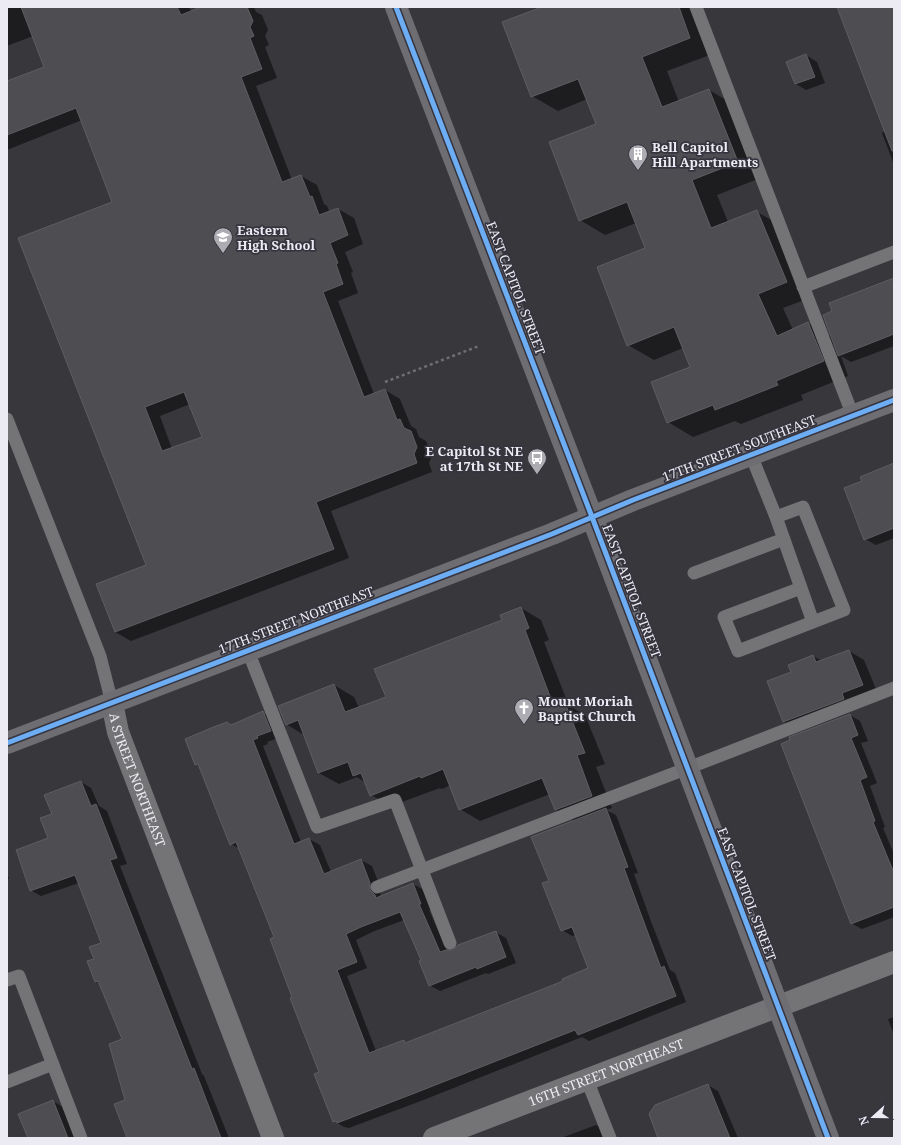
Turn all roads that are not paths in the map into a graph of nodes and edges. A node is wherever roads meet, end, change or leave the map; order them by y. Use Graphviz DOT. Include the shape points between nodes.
graph roads {
  1 [pos="396,7"];
  2 [pos="696,7"];
  3 [pos="894,252"];
  4 [pos="803,287"];
  5 [pos="894,400"];
  6 [pos="853,416"];
  7 [pos="7,419"];
  8 [pos="751,455"];
  9 [pos="592,517"];
  10 [pos="776,517"];
  11 [pos="784,539"];
  12 [pos="694,574"];
  13 [pos="801,588"];
  14 [pos="813,622"];
  15 [pos="248,651"];
  16 [pos="894,688"];
  17 [pos="112,703"];
  18 [pos="7,743"];
  19 [pos="688,768"];
  20 [pos="422,870"];
  21 [pos="377,887"];
  22 [pos="450,943"];
  23 [pos="894,962"];
  24 [pos="7,980"];
  25 [pos="779,1006"];
  26 [pos="53,1064"];
  27 [pos="587,1080"];
  28 [pos="7,1082"];
  29 [pos="440,1137"];
  30 [pos="81,1138"];
  31 [pos="273,1138"];
  32 [pos="610,1138"];
  33 [pos="828,1138"];
  1 -- 9 [label="main road, EAST CAPITOL STREET"];
  2 -- 4 [label="lane"];
  3 -- 4 [label="lane"];
  4 -- 6 [label="lane"];
  5 -- 6 [label="main road, 17TH STREET SOUTHEAST"];
  6 -- 8 [label="main road, 17TH STREET SOUTHEAST"];
  7 -- 17 [label="lane, A STREET NORTHEAST" via="100,656"];
  8 -- 9 [label="main road, 17TH STREET SOUTHEAST"];
  8 -- 10 [label="lane"];
  9 -- 15 [label="main road, 17TH STREET NORTHEAST"];
  9 -- 19 [label="main road, EAST CAPITOL STREET"];
  10 -- 11 [label="lane"];
  10 -- 14 [label="lane" via="803,507 844,610"];
  11 -- 12 [label="lane"];
  11 -- 13 [label="lane"];
  13 -- 14 [label="lane"];
  13 -- 14 [label="lane" via="724,617 738,651"];
  15 -- 17 [label="main road, 17TH STREET NORTHEAST"];
  15 -- 20 [label="lane" via="317,827 395,800"];
  16 -- 19 [label="lane"];
  17 -- 18 [label="main road, 17TH STREET NORTHEAST"];
  17 -- 31 [label="street, A STREET NORTHEAST" via="118,732"];
  19 -- 20 [label="lane"];
  19 -- 25 [label="main road, EAST CAPITOL STREET"];
  20 -- 21 [label="lane"];
  20 -- 22 [label="lane"];
  23 -- 25 [label="street, 16TH STREET NORTHEAST"];
  24 -- 26 [label="lane" via="19,976"];
  25 -- 27 [label="street, 16TH STREET NORTHEAST"];
  25 -- 33 [label="main road, EAST CAPITOL STREET"];
  26 -- 28 [label="lane"];
  26 -- 30 [label="lane"];
  27 -- 29 [label="street, 16TH STREET NORTHEAST"];
  27 -- 32 [label="lane"];
}
